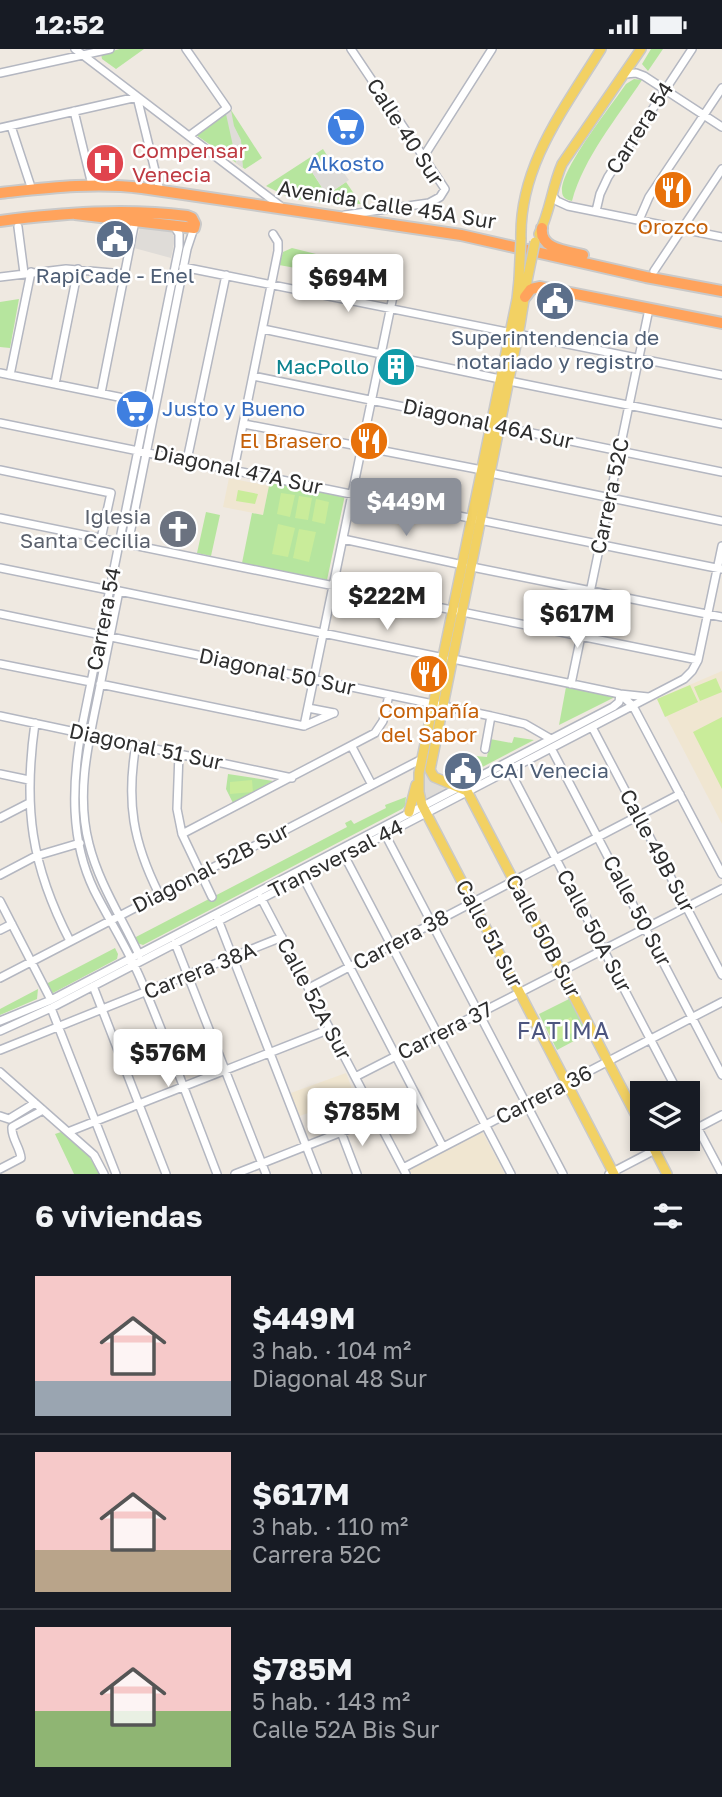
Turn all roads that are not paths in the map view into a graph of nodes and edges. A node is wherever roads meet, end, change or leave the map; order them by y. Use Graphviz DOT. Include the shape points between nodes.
graph roads {
  1 [pos="75,49"];
  2 [pos="110,49"];
  3 [pos="186,49"];
  4 [pos="351,49"];
  5 [pos="492,49"];
  6 [pos="640,49"];
  7 [pos="692,49"];
  8 [pos="600,52"];
  9 [pos="83,55"];
  10 [pos="0,73"];
  11 [pos="625,74"];
  12 [pos="722,88"];
  13 [pos="665,90"];
  14 [pos="138,97"];
  15 [pos="74,111"];
  16 [pos="704,115"];
  17 [pos="11,126"];
  18 [pos="722,127"];
  19 [pos="0,128"];
  20 [pos="189,136"];
  21 [pos="424,156"];
  22 [pos="722,169"];
  23 [pos="92,185"];
  24 [pos="32,190"];
  25 [pos="160,191"];
  26 [pos="0,193"];
  27 [pos="552,195"];
  28 [pos="284,208"];
  29 [pos="596,211"];
  30 [pos="75,213"];
  31 [pos="338,216"];
  32 [pos="639,220"];
  33 [pos="0,221"];
  34 [pos="135,221"];
  35 [pos="174,225"];
  36 [pos="194,226"];
  37 [pos="18,227"];
  38 [pos="542,228"];
  39 [pos="682,229"];
  40 [pos="274,234"];
  41 [pos="722,237"];
  42 [pos="184,267"];
  43 [pos="78,269"];
  44 [pos="654,271"];
  45 [pos="27,272"];
  46 [pos="124,274"];
  47 [pos="226,275"];
  48 [pos="0,277"];
  49 [pos="397,277"];
  50 [pos="523,280"];
  51 [pos="272,285"];
  52 [pos="722,288"];
  53 [pos="525,297"];
  54 [pos="391,309"];
  55 [pos="649,309"];
  56 [pos="722,323"];
  57 [pos="263,329"];
  58 [pos="514,334"];
  59 [pos="381,354"];
  60 [pos="157,356"];
  61 [pos="639,359"];
  62 [pos="164,365"];
  63 [pos="0,373"];
  64 [pos="10,375"];
  65 [pos="722,375"];
  66 [pos="253,376"];
  67 [pos="505,380"];
  68 [pos="55,384"];
  69 [pos="101,393"];
  70 [pos="372,400"];
  71 [pos="148,403"];
  72 [pos="629,405"];
  73 [pos="0,423"];
  74 [pos="244,424"];
  75 [pos="722,424"];
  76 [pos="495,425"];
  77 [pos="362,447"];
  78 [pos="138,450"];
  79 [pos="620,451"];
  80 [pos="147,452"];
  81 [pos="187,460"];
  82 [pos="234,469"];
  83 [pos="0,470"];
  84 [pos="486,472"];
  85 [pos="722,472"];
  86 [pos="353,494"];
  87 [pos="610,498"];
  88 [pos="0,518"];
  89 [pos="476,519"];
  90 [pos="722,521"];
  91 [pos="101,539"];
  92 [pos="343,539"];
  93 [pos="119,542"];
  94 [pos="128,544"];
  95 [pos="600,544"];
  96 [pos="722,546"];
  97 [pos="467,566"];
  98 [pos="0,568"];
  99 [pos="720,569"];
  100 [pos="334,586"];
  101 [pos="109,590"];
  102 [pos="591,591"];
  103 [pos="458,612"];
  104 [pos="0,614"];
  105 [pos="708,615"];
  106 [pos="722,617"];
  107 [pos="324,633"];
  108 [pos="100,635"];
  109 [pos="110,637"];
  110 [pos="581,637"];
  111 [pos="448,658"];
  112 [pos="698,660"];
  113 [pos="0,664"];
  114 [pos="315,679"];
  115 [pos="91,682"];
  116 [pos="100,684"];
  117 [pos="571,684"];
  118 [pos="621,694"];
  119 [pos="389,695"];
  120 [pos="649,697"];
  121 [pos="439,705"];
  122 [pos="633,706"];
  123 [pos="308,708"];
  124 [pos="0,716"];
  125 [pos="491,716"];
  126 [pos="35,723"];
  127 [pos="304,726"];
  128 [pos="592,727"];
  129 [pos="80,733"];
  130 [pos="90,734"];
  131 [pos="551,743"];
  132 [pos="136,744"];
  133 [pos="352,747"];
  134 [pos="485,749"];
  135 [pos="179,754"];
  136 [pos="422,759"];
  137 [pos="509,769"];
  138 [pos="419,773"];
  139 [pos="0,774"];
  140 [pos="292,778"];
  141 [pos="29,780"];
  142 [pos="372,785"];
  143 [pos="464,789"];
  144 [pos="680,794"];
  145 [pos="29,803"];
  146 [pos="424,809"];
  147 [pos="409,812"];
  148 [pos="639,816"];
  149 [pos="0,818"];
  150 [pos="183,834"];
  151 [pos="385,834"];
  152 [pos="598,837"];
  153 [pos="88,840"];
  154 [pos="79,843"];
  155 [pos="344,855"];
  156 [pos="36,856"];
  157 [pos="556,859"];
  158 [pos="200,873"];
  159 [pos="722,874"];
  160 [pos="0,875"];
  161 [pos="303,877"];
  162 [pos="514,881"];
  163 [pos="722,889"];
  164 [pos="159,894"];
  165 [pos="212,897"];
  166 [pos="261,898"];
  167 [pos="0,901"];
  168 [pos="473,902"];
  169 [pos="687,907"];
  170 [pos="118,916"];
  171 [pos="217,917"];
  172 [pos="109,920"];
  173 [pos="12,924"];
  174 [pos="432,924"];
  175 [pos="646,928"];
  176 [pos="0,930"];
  177 [pos="282,937"];
  178 [pos="70,941"];
  179 [pos="175,943"];
  180 [pos="391,945"];
  181 [pos="604,950"];
  182 [pos="138,953"];
  183 [pos="233,958"];
  184 [pos="31,962"];
  185 [pos="133,962"];
  186 [pos="349,967"];
  187 [pos="561,971"];
  188 [pos="722,975"];
  189 [pos="189,976"];
  190 [pos="0,978"];
  191 [pos="93,986"];
  192 [pos="309,988"];
  193 [pos="146,993"];
  194 [pos="520,993"];
  195 [pos="722,1002"];
  196 [pos="51,1004"];
  197 [pos="102,1009"];
  198 [pos="479,1013"];
  199 [pos="692,1017"];
  200 [pos="0,1021"];
  201 [pos="57,1026"];
  202 [pos="330,1029"];
  203 [pos="0,1031"];
  204 [pos="438,1034"];
  205 [pos="651,1039"];
  206 [pos="0,1050"];
  207 [pos="270,1052"];
  208 [pos="396,1056"];
  209 [pos="608,1061"];
  210 [pos="225,1069"];
  211 [pos="0,1072"];
  212 [pos="722,1075"];
  213 [pos="355,1077"];
  214 [pos="672,1081"];
  215 [pos="567,1083"];
  216 [pos="182,1086"];
  217 [pos="35,1103"];
  218 [pos="526,1104"];
  219 [pos="630,1104"];
  220 [pos="139,1105"];
  221 [pos="43,1109"];
  222 [pos="722,1115"];
  223 [pos="0,1116"];
  224 [pos="376,1118"];
  225 [pos="95,1120"];
  226 [pos="485,1125"];
  227 [pos="700,1126"];
  228 [pos="68,1132"];
  229 [pos="341,1132"];
  230 [pos="700,1134"];
  231 [pos="306,1146"];
  232 [pos="443,1147"];
  233 [pos="652,1151"];
  234 [pos="655,1151"];
  235 [pos="262,1163"];
  236 [pos="0,1169"];
  237 [pos="404,1171"];
  238 [pos="115,1172"];
  239 [pos="612,1173"];
  240 [pos="104,1174"];
  241 [pos="166,1174"];
  242 [pos="217,1174"];
  243 [pos="235,1174"];
  244 [pos="266,1174"];
  245 [pos="317,1174"];
  246 [pos="357,1174"];
  247 [pos="511,1174"];
  248 [pos="563,1174"];
  249 [pos="667,1174"];
  250 [pos="722,1174"];
  1 -- 9 [label="street"];
  2 -- 9 [label="street"];
  3 -- 20 [label="street" via="227,108"];
  4 -- 21 [label="street, Calle 40 Sur"];
  5 -- 21 [label="street"];
  6 -- 11 [label="main road"];
  7 -- 13 [label="street, Carrera 54"];
  8 -- 50 [label="main road, bridge" via="533,165 521,209"];
  9 -- 10 [label="street"];
  9 -- 14 [label="street"];
  11 -- 13 [label="street" via="640,74"];
  11 -- 27 [label="main road" via="568,154"];
  12 -- 16 [label="street"];
  13 -- 16 [label="street"];
  13 -- 29 [label="street, Carrera 54" via="608,177"];
  14 -- 15 [label="street"];
  14 -- 20 [label="street"];
  14 -- 25 [label="street"];
  15 -- 17 [label="street"];
  15 -- 23 [label="street"];
  16 -- 18 [label="street"];
  16 -- 32 [label="street" via="649,197"];
  17 -- 19 [label="street"];
  17 -- 24 [label="street"];
  20 -- 28 [label="street"];
  21 -- 31 [label="street, Calle 40 Sur" via="445,187 438,199"];
  22 -- 39 [label="street"];
  23 -- 24 [label="highway, Avenida Calle 45A Sur"];
  23 -- 25 [label="highway, Avenida Calle 45A Sur"];
  24 -- 26 [label="highway, Avenida Calle 45A Sur"];
  25 -- 28 [label="highway, Avenida Calle 45A Sur"];
  27 -- 29 [label="street" via="563,204"];
  27 -- 38 [label="main road"];
  28 -- 31 [label="highway, Avenida Calle 45A Sur"];
  29 -- 32 [label="street"];
  30 -- 33 [label="highway"];
  30 -- 34 [label="highway"];
  30 -- 36 [label="highway" via="187,216"];
  31 -- 52 [label="highway, Avenida Calle 45A Sur" via="505,243 646,277"];
  32 -- 39 [label="street"];
  34 -- 35 [label="highway"];
  34 -- 46 [label="street"];
  35 -- 36 [label="highway"];
  35 -- 60 [label="street, Carrera 54" via="179,247"];
  36 -- 42 [label="street, Carrera 54"];
  37 -- 45 [label="street"];
  38 -- 44 [label="highway" via="541,237 548,245"];
  38 -- 50 [label="main road, bridge"];
  39 -- 41 [label="street"];
  39 -- 44 [label="street"];
  40 -- 51 [label="street" via="279,248"];
  42 -- 47 [label="street"];
  42 -- 62 [label="street, Carrera 54"];
  43 -- 45 [label="street"];
  43 -- 46 [label="street"];
  43 -- 68 [label="street"];
  44 -- 52 [label="highway"];
  45 -- 48 [label="street"];
  45 -- 64 [label="street"];
  46 -- 69 [label="street"];
  47 -- 51 [label="street"];
  47 -- 81 [label="street"];
  49 -- 54 [label="street"];
  50 -- 53 [label="main road"];
  50 -- 58 [label="main road"];
  51 -- 54 [label="street"];
  51 -- 57 [label="street"];
  53 -- 55 [label="highway" via="540,287"];
  53 -- 58 [label="main road"];
  54 -- 58 [label="street"];
  54 -- 59 [label="street"];
  55 -- 56 [label="highway"];
  55 -- 61 [label="street, Carrera 52C"];
  57 -- 59 [label="street"];
  57 -- 66 [label="street"];
  58 -- 61 [label="street"];
  58 -- 67 [label="main road"];
  59 -- 67 [label="street"];
  59 -- 70 [label="street"];
  60 -- 62 [label="street"];
  60 -- 71 [label="street, Carrera 54"];
  61 -- 65 [label="street"];
  61 -- 72 [label="street, Carrera 52C"];
  62 -- 80 [label="street, Carrera 54"];
  63 -- 64 [label="street"];
  64 -- 68 [label="street"];
  66 -- 70 [label="street, Diagonal 46A Sur"];
  66 -- 74 [label="street"];
  67 -- 72 [label="street"];
  67 -- 76 [label="main road"];
  68 -- 69 [label="street"];
  69 -- 71 [label="street"];
  70 -- 76 [label="street, Diagonal 46A Sur"];
  70 -- 77 [label="street"];
  71 -- 78 [label="street, Carrera 54"];
  72 -- 75 [label="street"];
  72 -- 79 [label="street, Carrera 52C"];
  73 -- 78 [label="street, Diagonal 47A Sur"];
  74 -- 77 [label="street"];
  74 -- 82 [label="street"];
  76 -- 79 [label="street, Diagonal 46A Sur"];
  76 -- 84 [label="main road"];
  77 -- 84 [label="street"];
  77 -- 86 [label="street"];
  78 -- 80 [label="street, Diagonal 47A Sur"];
  78 -- 93 [label="street, Carrera 54"];
  79 -- 85 [label="street, Diagonal 46A Sur"];
  79 -- 87 [label="street, Carrera 52C"];
  80 -- 81 [label="street, Diagonal 47A Sur"];
  80 -- 94 [label="street, Carrera 54"];
  81 -- 82 [label="street, Diagonal 47A Sur"];
  82 -- 86 [label="street, Diagonal 47A Sur"];
  83 -- 91 [label="street" via="111,493"];
  84 -- 87 [label="street"];
  84 -- 89 [label="main road"];
  86 -- 89 [label="street, Diagonal 47A Sur"];
  86 -- 92 [label="street"];
  87 -- 90 [label="street"];
  87 -- 95 [label="street, Carrera 52C"];
  88 -- 91 [label="street"];
  89 -- 95 [label="street, Diagonal 47A Sur"];
  89 -- 97 [label="main road"];
  91 -- 93 [label="street"];
  92 -- 97 [label="street"];
  92 -- 100 [label="street"];
  93 -- 94 [label="street"];
  93 -- 101 [label="street, Carrera 54"];
  94 -- 100 [label="street"];
  95 -- 99 [label="street, Diagonal 47A Sur"];
  95 -- 102 [label="street, Carrera 52C"];
  96 -- 99 [label="street"];
  97 -- 102 [label="street"];
  97 -- 103 [label="main road"];
  98 -- 101 [label="street"];
  99 -- 105 [label="street"];
  100 -- 103 [label="street"];
  100 -- 107 [label="street"];
  101 -- 108 [label="street, Carrera 54"];
  102 -- 105 [label="street"];
  102 -- 110 [label="street, Carrera 52C"];
  103 -- 110 [label="street"];
  103 -- 111 [label="main road"];
  104 -- 108 [label="street, Diagonal 50 Sur"];
  105 -- 106 [label="street"];
  105 -- 112 [label="street"];
  107 -- 109 [label="street, Carrera 54" via="119,591"];
  107 -- 111 [label="street"];
  107 -- 114 [label="street"];
  108 -- 109 [label="street, Diagonal 50 Sur"];
  108 -- 115 [label="street, Carrera 54"];
  109 -- 114 [label="street, Diagonal 50 Sur"];
  109 -- 116 [label="street, Carrera 54"];
  110 -- 112 [label="street"];
  110 -- 117 [label="street, Carrera 52C"];
  111 -- 117 [label="street"];
  111 -- 121 [label="main road"];
  112 -- 120 [label="street, Transversal 44" via="688,676"];
  113 -- 115 [label="street"];
  114 -- 119 [label="street, Diagonal 50 Sur"];
  114 -- 123 [label="street"];
  115 -- 129 [label="street, Carrera 54"];
  116 -- 127 [label="street"];
  116 -- 130 [label="street, Carrera 54"];
  117 -- 118 [label="street"];
  118 -- 120 [label="street"];
  118 -- 122 [label="street"];
  118 -- 131 [label="street, Transversal 44" via="617,704"];
  119 -- 121 [label="street, Diagonal 50 Sur"];
  119 -- 133 [label="street" via="378,730"];
  120 -- 122 [label="street, Transversal 44"];
  121 -- 125 [label="street, Diagonal 50 Sur"];
  121 -- 136 [label="main road"];
  121 -- 143 [label="main road" via="430,771"];
  122 -- 128 [label="street, Transversal 44"];
  122 -- 144 [label="street"];
  123 -- 127 [label="street"];
  123 -- 127 [label="street" via="334,713"];
  124 -- 126 [label="street, Diagonal 51 Sur"];
  125 -- 131 [label="street, Diagonal 50 Sur" via="525,724"];
  125 -- 134 [label="street"];
  126 -- 129 [label="street, Diagonal 51 Sur"];
  126 -- 141 [label="street"];
  128 -- 131 [label="street, Transversal 44"];
  128 -- 148 [label="street, Calle 49B Sur"];
  129 -- 130 [label="street, Diagonal 51 Sur"];
  129 -- 154 [label="street, Carrera 54" via="74,787"];
  130 -- 132 [label="street, Diagonal 51 Sur"];
  130 -- 153 [label="street, Carrera 54" via="83,786"];
  131 -- 137 [label="street, Transversal 44"];
  131 -- 143 [label="street, Transversal 44"];
  131 -- 152 [label="street, Calle 50 Sur"];
  132 -- 135 [label="street, Diagonal 51 Sur"];
  132 -- 164 [label="street" via="131,775 134,827"];
  133 -- 140 [label="street"];
  133 -- 142 [label="street"];
  135 -- 140 [label="street, Diagonal 51 Sur"];
  135 -- 150 [label="street" via="177,809"];
  136 -- 138 [label="main road"];
  136 -- 142 [label="street, Diagonal 52B Sur"];
  137 -- 143 [label="street, Transversal 44"];
  137 -- 157 [label="street, Calle 50A Sur"];
  138 -- 146 [label="main road"];
  138 -- 147 [label="main road"];
  139 -- 141 [label="street"];
  140 -- 150 [label="street"];
  141 -- 145 [label="street"];
  142 -- 158 [label="street, Diagonal 52B Sur"];
  143 -- 146 [label="street, Transversal 44"];
  143 -- 162 [label="main road, Calle 50B Sur"];
  144 -- 148 [label="street, Carrera 38"];
  144 -- 159 [label="street"];
  145 -- 149 [label="street"];
  145 -- 156 [label="street"];
  146 -- 147 [label="street, Transversal 44"];
  146 -- 151 [label="street, Transversal 44"];
  146 -- 168 [label="main road, Calle 51 Sur"];
  147 -- 171 [label="street, Transversal 44"];
  148 -- 152 [label="street, Carrera 38"];
  148 -- 169 [label="street, Calle 49B Sur"];
  150 -- 158 [label="street"];
  151 -- 155 [label="street, Transversal 44"];
  151 -- 174 [label="street"];
  152 -- 157 [label="street, Carrera 38"];
  152 -- 175 [label="street, Calle 50 Sur"];
  153 -- 154 [label="street"];
  153 -- 170 [label="street, Carrera 54"];
  154 -- 156 [label="street"];
  154 -- 172 [label="street, Carrera 54" via="92,887"];
  155 -- 161 [label="street, Transversal 44"];
  155 -- 180 [label="street"];
  156 -- 160 [label="street"];
  156 -- 178 [label="street"];
  157 -- 162 [label="street, Carrera 38"];
  157 -- 181 [label="street, Calle 50A Sur"];
  158 -- 164 [label="street, Diagonal 52B Sur"];
  158 -- 165 [label="street"];
  161 -- 166 [label="street, Transversal 44"];
  161 -- 186 [label="street"];
  162 -- 168 [label="street, Carrera 38"];
  162 -- 187 [label="main road, Calle 50B Sur"];
  163 -- 169 [label="street, Carrera 37"];
  164 -- 170 [label="street, Diagonal 52B Sur"];
  166 -- 171 [label="street, Transversal 44"];
  166 -- 177 [label="street, Calle 52A Sur"];
  167 -- 173 [label="street"];
  168 -- 174 [label="street, Carrera 38"];
  168 -- 194 [label="main road, Calle 51 Sur"];
  169 -- 175 [label="street, Carrera 37"];
  169 -- 188 [label="street, Calle 49B Sur"];
  170 -- 172 [label="street, Diagonal 52B Sur"];
  170 -- 182 [label="street, Carrera 54"];
  171 -- 179 [label="street, Transversal 44"];
  171 -- 182 [label="street, Transversal 44"];
  171 -- 183 [label="street"];
  172 -- 178 [label="street, Diagonal 52B Sur"];
  172 -- 185 [label="street, Carrera 54"];
  173 -- 176 [label="street"];
  173 -- 184 [label="street"];
  174 -- 180 [label="street, Carrera 38"];
  174 -- 198 [label="street"];
  175 -- 181 [label="street, Carrera 37"];
  175 -- 199 [label="street, Calle 50 Sur"];
  177 -- 183 [label="street, Carrera 38A"];
  177 -- 192 [label="street, Calle 52A Sur"];
  178 -- 184 [label="street, Diagonal 52B Sur"];
  179 -- 185 [label="street, Transversal 44"];
  179 -- 189 [label="street"];
  180 -- 186 [label="street, Carrera 38"];
  180 -- 204 [label="street"];
  181 -- 187 [label="street, Carrera 37"];
  181 -- 205 [label="street, Calle 50A Sur"];
  182 -- 185 [label="street, Transversal 44"];
  183 -- 189 [label="street, Carrera 38A"];
  183 -- 207 [label="street"];
  184 -- 190 [label="street, Diagonal 52B Sur"];
  184 -- 196 [label="street"];
  185 -- 191 [label="street, Transversal 44"];
  185 -- 193 [label="street, Carrera 54"];
  185 -- 196 [label="street, Transversal 44"];
  186 -- 192 [label="street, Carrera 38"];
  186 -- 208 [label="street"];
  187 -- 194 [label="street, Carrera 37"];
  187 -- 209 [label="main road, Calle 50B Sur"];
  189 -- 193 [label="street, Carrera 38A"];
  189 -- 210 [label="street"];
  191 -- 196 [label="street, Transversal 44"];
  191 -- 197 [label="street"];
  192 -- 202 [label="street, Calle 52A Sur"];
  193 -- 197 [label="street, Carrera 38A"];
  193 -- 216 [label="street, Carrera 54"];
  194 -- 198 [label="street, Carrera 37"];
  194 -- 215 [label="main road, Calle 51 Sur"];
  195 -- 199 [label="street, Carrera 36"];
  196 -- 200 [label="street, Transversal 44"];
  196 -- 201 [label="street"];
  196 -- 203 [label="street, Transversal 44"];
  197 -- 201 [label="street, Carrera 38A"];
  197 -- 220 [label="street"];
  198 -- 204 [label="street, Carrera 37"];
  198 -- 218 [label="street"];
  199 -- 205 [label="street, Carrera 36"];
  199 -- 212 [label="street, Calle 50 Sur"];
  201 -- 206 [label="street, Carrera 38A"];
  201 -- 225 [label="street"];
  202 -- 207 [label="street"];
  202 -- 213 [label="street, Calle 52A Sur"];
  204 -- 208 [label="street, Carrera 37"];
  204 -- 226 [label="street"];
  205 -- 209 [label="street, Carrera 36"];
  205 -- 214 [label="street, Calle 50A Sur"];
  207 -- 210 [label="street"];
  207 -- 231 [label="street"];
  208 -- 213 [label="street, Carrera 37"];
  208 -- 232 [label="street"];
  209 -- 215 [label="street, Carrera 36"];
  209 -- 219 [label="main road, Calle 50B Sur"];
  210 -- 216 [label="street"];
  210 -- 235 [label="street"];
  211 -- 217 [label="street"];
  213 -- 224 [label="street, Calle 52A Sur"];
  215 -- 218 [label="street, Carrera 36"];
  215 -- 239 [label="main road, Calle 51 Sur"];
  216 -- 220 [label="street"];
  216 -- 242 [label="street, Carrera 54"];
  217 -- 221 [label="street"];
  217 -- 223 [label="street" via="9,1119"];
  218 -- 226 [label="street, Carrera 36"];
  218 -- 248 [label="street"];
  220 -- 225 [label="street"];
  220 -- 241 [label="street"];
  221 -- 228 [label="street"];
  221 -- 236 [label="street" via="12,1127 21,1158"];
  222 -- 227 [label="street"];
  224 -- 229 [label="street"];
  224 -- 237 [label="street, Calle 52A Sur"];
  225 -- 228 [label="street"];
  225 -- 238 [label="street"];
  226 -- 232 [label="street, Carrera 36"];
  226 -- 247 [label="street"];
  228 -- 240 [label="street" via="94,1155"];
  229 -- 231 [label="street"];
  229 -- 246 [label="street"];
  230 -- 250 [label="street"];
  231 -- 235 [label="street"];
  231 -- 245 [label="street"];
  232 -- 237 [label="street, Carrera 36"];
  233 -- 239 [label="street"];
  234 -- 249 [label="main road"];
  235 -- 243 [label="street"];
  235 -- 244 [label="street"];
  238 -- 240 [label="street"];
}
